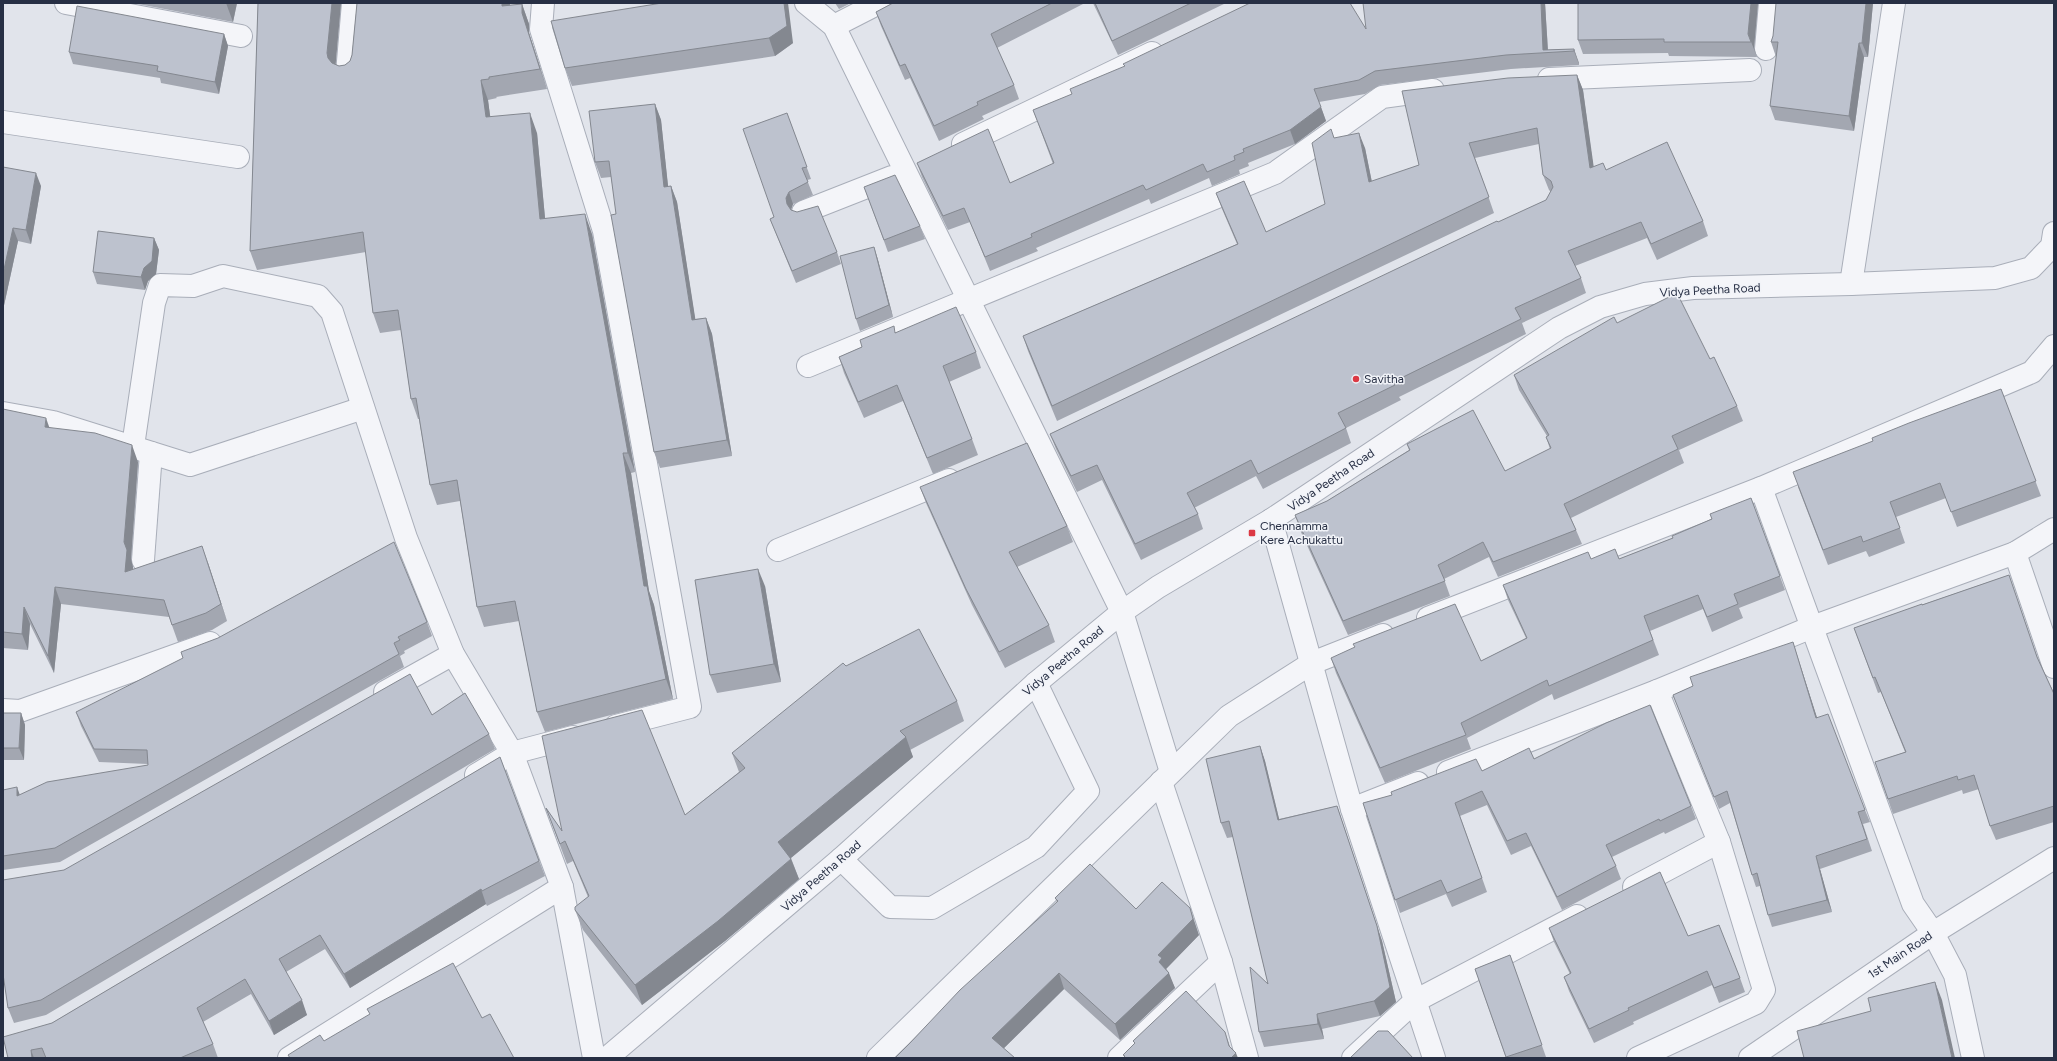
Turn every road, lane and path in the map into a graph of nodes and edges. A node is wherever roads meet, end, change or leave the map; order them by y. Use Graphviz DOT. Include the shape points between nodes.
graph roads {
  1 [pos="66,3"];
  2 [pos="353,3"];
  3 [pos="543,3"];
  4 [pos="806,3"];
  5 [pos="879,3"];
  6 [pos="1770,3"];
  7 [pos="1894,3"];
  8 [pos="564,25"];
  9 [pos="834,26"];
  10 [pos="541,29"];
  11 [pos="241,36"];
  12 [pos="1170,44"];
  13 [pos="1766,49"];
  14 [pos="1750,70"];
  15 [pos="347,73"];
  16 [pos="1529,80"];
  17 [pos="1452,88"];
  18 [pos="3,122"];
  19 [pos="948,151"];
  20 [pos="238,157"];
  21 [pos="926,161"];
  22 [pos="905,171"];
  23 [pos="803,212"];
  24 [pos="2054,233"];
  25 [pos="1851,284"];
  26 [pos="967,299"];
  27 [pos="2054,346"];
  28 [pos="808,366"];
  29 [pos="364,408"];
  30 [pos="3,413"];
  31 [pos="1060,433"];
  32 [pos="1031,447"];
  33 [pos="142,450"];
  34 [pos="966,473"];
  35 [pos="1762,488"];
  36 [pos="1271,520"];
  37 [pos="2054,530"];
  38 [pos="778,550"];
  39 [pos="2015,552"];
  40 [pos="143,560"];
  41 [pos="1122,612"];
  42 [pos="1812,627"];
  43 [pos="231,633"];
  44 [pos="453,654"];
  45 [pos="1312,663"];
  46 [pos="2054,667"];
  47 [pos="1036,683"];
  48 [pos="1656,691"];
  49 [pos="369,701"];
  50 [pos="3,710"];
  51 [pos="512,753"];
  52 [pos="1166,777"];
  53 [pos="457,786"];
  54 [pos="1352,809"];
  55 [pos="1719,842"];
  56 [pos="2054,858"];
  57 [pos="841,859"];
  58 [pos="562,887"];
  59 [pos="1613,897"];
  60 [pos="1592,908"];
  61 [pos="1933,933"];
  62 [pos="1221,962"];
  63 [pos="1416,1001"];
  64 [pos="1755,1056"];
  65 [pos="290,1058"];
  66 [pos="594,1058"];
  67 [pos="607,1058"];
  68 [pos="878,1058"];
  69 [pos="1119,1058"];
  70 [pos="1247,1058"];
  71 [pos="1353,1058"];
  72 [pos="1434,1058"];
  73 [pos="1638,1058"];
  74 [pos="1973,1058"];
  1 -- 11 [label="street"];
  2 -- 15 [label="street"];
  3 -- 10 [label="street"];
  4 -- 9 [label="street"];
  5 -- 9 [label="street"];
  6 -- 13 [label="street"];
  7 -- 25 [label="street"];
  8 -- 10 [label="street"];
  9 -- 22 [label="street"];
  10 -- 51 [label="street" via="604,231 690,707"];
  12 -- 19 [label="street"];
  14 -- 16 [label="street"];
  17 -- 26 [label="street" via="1382,97 1275,173"];
  18 -- 20 [label="street"];
  21 -- 22 [label="street"];
  22 -- 23 [label="street"];
  22 -- 26 [label="street"];
  24 -- 25 [label="street, Vidya Peetha Road" via="2052,246 2031,268 1996,278"];
  25 -- 36 [label="street, Vidya Peetha Road" via="1693,288 1645,294 1600,307 1559,328 1510,359"];
  26 -- 28 [label="street"];
  26 -- 32 [label="street"];
  27 -- 35 [label="street" via="2032,372"];
  29 -- 33 [label="street" via="190,466"];
  29 -- 33 [label="street" via="332,312 318,296 223,276 192,286 160,285 154,303"];
  29 -- 44 [label="street" via="399,542"];
  30 -- 33 [label="street" via="53,422"];
  31 -- 32 [label="street"];
  32 -- 41 [label="street"];
  33 -- 40 [label="street"];
  34 -- 38 [label="street"];
  35 -- 42 [label="street"];
  35 -- 45 [label="street"];
  36 -- 41 [label="street, Vidya Peetha Road" via="1158,587"];
  36 -- 45 [label="street"];
  37 -- 39 [label="street"];
  39 -- 42 [label="street"];
  39 -- 46 [label="street"];
  41 -- 47 [label="street, Vidya Peetha Road"];
  41 -- 52 [label="street"];
  42 -- 48 [label="street"];
  42 -- 61 [label="street" via="1913,904"];
  43 -- 50 [label="street" via="217,641 20,711"];
  44 -- 49 [label="street"];
  44 -- 51 [label="street"];
  45 -- 52 [label="street" via="1229,716"];
  45 -- 54 [label="street"];
  47 -- 57 [label="street, Vidya Peetha Road"];
  47 -- 57 [label="street" via="1088,791 1036,847 932,908 890,906"];
  48 -- 54 [label="street"];
  48 -- 55 [label="street"];
  51 -- 53 [label="street"];
  51 -- 58 [label="street"];
  52 -- 62 [label="street"];
  52 -- 68 [label="street"];
  54 -- 63 [label="street"];
  55 -- 59 [label="street"];
  55 -- 73 [label="street" via="1764,990 1756,1003"];
  56 -- 61 [label="street, 1st Main Road"];
  57 -- 67 [label="street, Vidya Peetha Road"];
  58 -- 65 [label="street"];
  58 -- 66 [label="street"];
  60 -- 63 [label="street"];
  61 -- 64 [label="street, 1st Main Road"];
  61 -- 74 [label="street" via="1955,975"];
  62 -- 69 [label="street"];
  62 -- 70 [label="street"];
  63 -- 71 [label="street"];
  63 -- 72 [label="street"];
}
